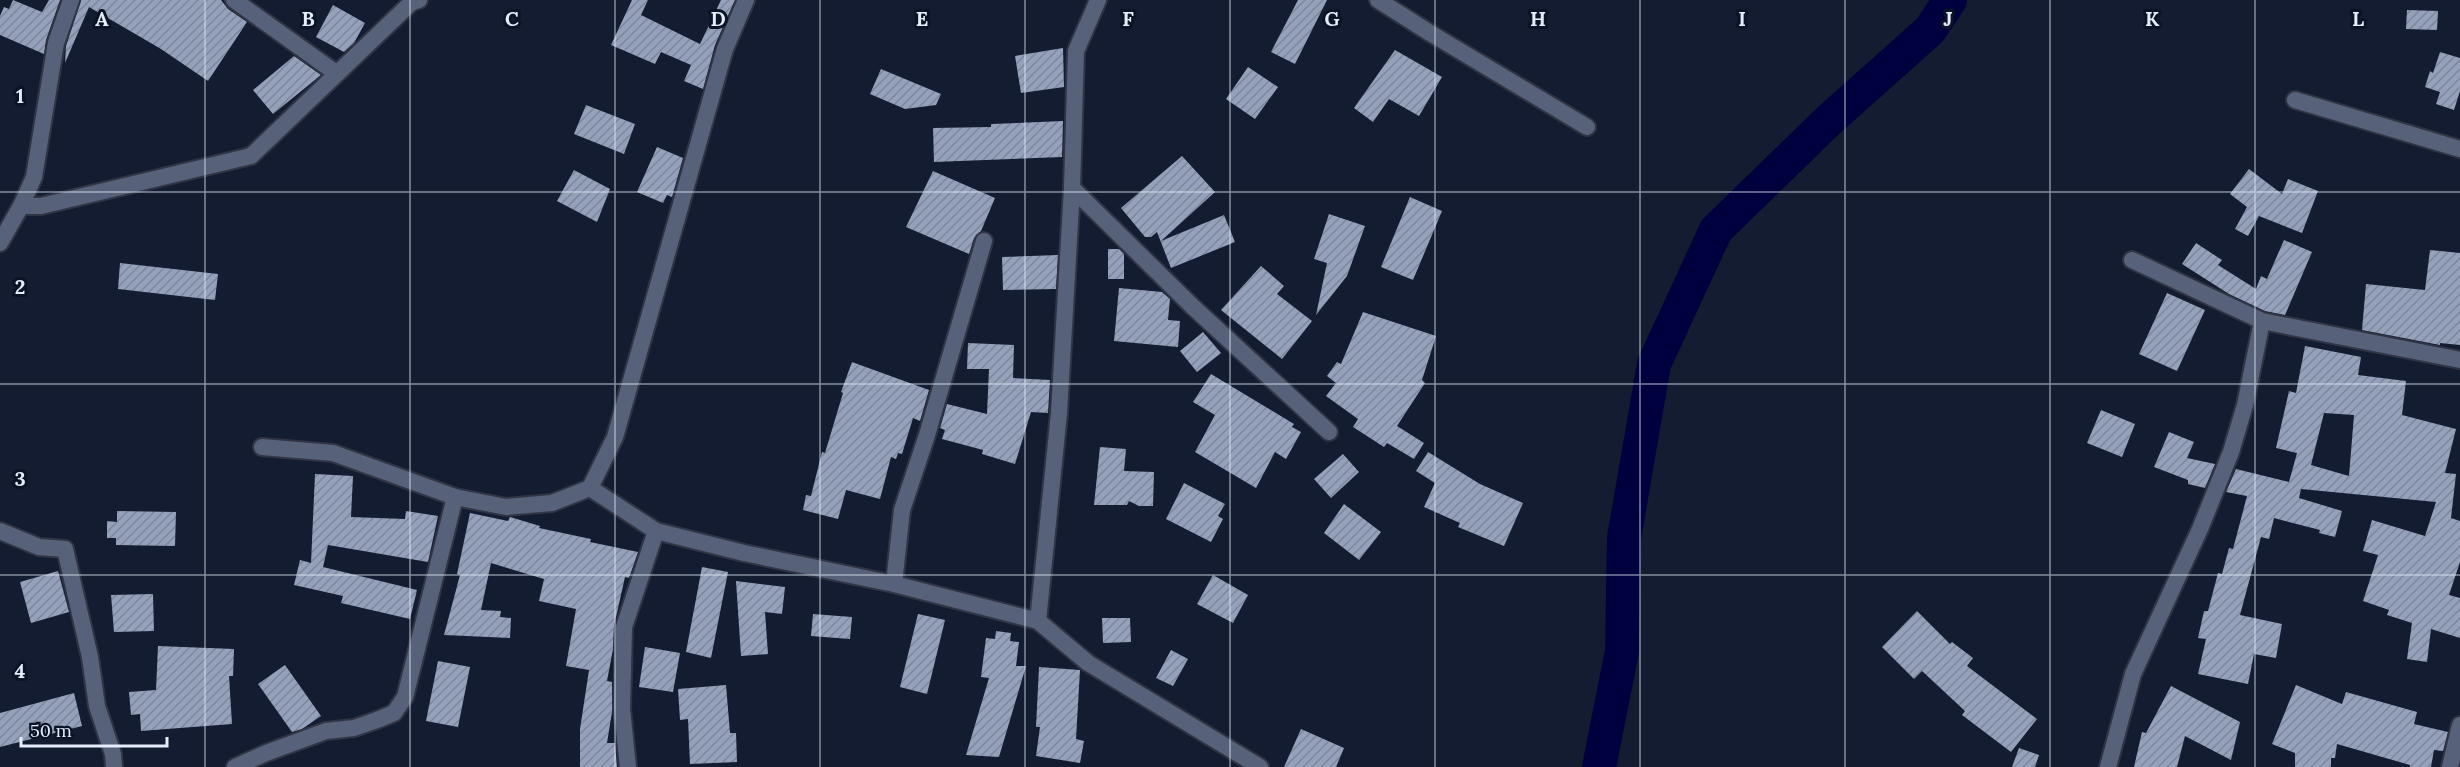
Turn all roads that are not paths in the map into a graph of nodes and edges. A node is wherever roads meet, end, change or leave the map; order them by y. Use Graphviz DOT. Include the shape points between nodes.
graph roads {
  1 [pos="71,0"];
  2 [pos="234,0"];
  3 [pos="420,0"];
  4 [pos="746,0"];
  5 [pos="1098,0"];
  6 [pos="1378,0"];
  7 [pos="336,73"];
  8 [pos="2295,100"];
  9 [pos="1587,127"];
  10 [pos="2460,150"];
  11 [pos="1072,188"];
  12 [pos="21,206"];
  13 [pos="984,241"];
  14 [pos="0,243"];
  15 [pos="2132,260"];
  16 [pos="2262,321"];
  17 [pos="2460,360"];
  18 [pos="1329,432"];
  19 [pos="262,447"];
  20 [pos="590,488"];
  21 [pos="455,497"];
  22 [pos="0,531"];
  23 [pos="656,531"];
  24 [pos="894,584"];
  25 [pos="1038,621"];
  26 [pos="2460,725"];
  27 [pos="114,767"];
  28 [pos="235,767"];
  29 [pos="628,767"];
  30 [pos="1260,767"];
  31 [pos="2108,767"];
  32 [pos="2450,767"];
  1 -- 12 [label="street" via="56,43 34,177"];
  2 -- 7 [label="street"];
  3 -- 7 [label="street" via="412,2"];
  4 -- 20 [label="street" via="725,49 615,437"];
  5 -- 11 [label="street" via="1076,51"];
  6 -- 9 [label="street"];
  7 -- 12 [label="street" via="251,156 41,206"];
  8 -- 10 [label="street"];
  11 -- 18 [label="street"];
  11 -- 25 [label="street" via="1059,413"];
  12 -- 14 [label="street"];
  13 -- 24 [label="street" via="902,510"];
  15 -- 16 [label="street"];
  16 -- 17 [label="street"];
  16 -- 31 [label="street" via="2245,405 2230,452 2200,529 2133,674"];
  19 -- 21 [label="street" via="333,453"];
  20 -- 21 [label="street" via="552,503 506,507"];
  20 -- 23 [label="street"];
  21 -- 28 [label="street" via="405,697 394,713 354,728 326,731"];
  22 -- 27 [label="street" via="39,547 65,549 97,706"];
  23 -- 24 [label="street"];
  23 -- 29 [label="street" via="624,627 622,709"];
  24 -- 25 [label="street"];
  25 -- 30 [label="street" via="1088,663"];
  26 -- 32 [label="street"];
}
